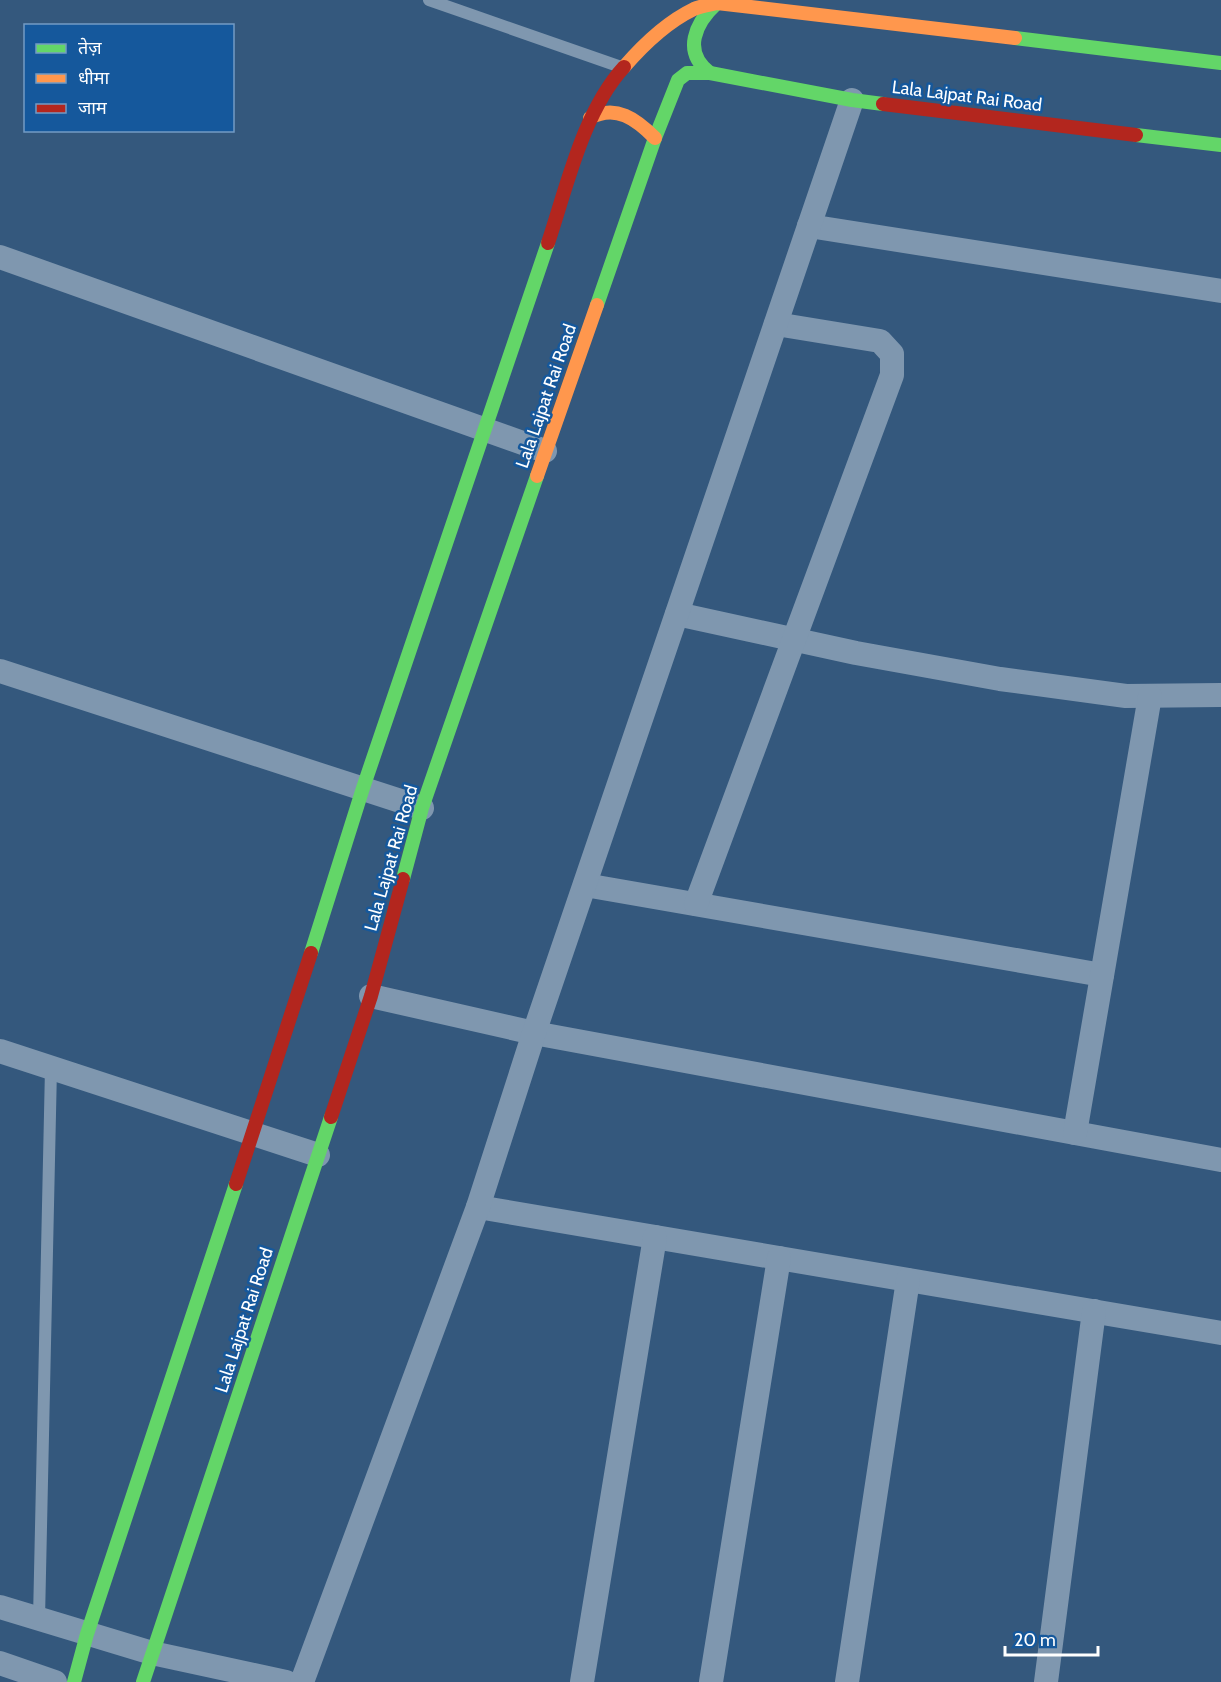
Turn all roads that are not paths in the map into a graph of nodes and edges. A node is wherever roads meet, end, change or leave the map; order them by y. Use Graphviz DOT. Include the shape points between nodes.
graph roads {
  1 [pos="429,0"];
  2 [pos="679,3"];
  3 [pos="717,3"];
  4 [pos="696,9"];
  5 [pos="1221,63"];
  6 [pos="622,67"];
  7 [pos="710,73"];
  8 [pos="852,100"];
  9 [pos="590,118"];
  10 [pos="656,138"];
  11 [pos="1221,145"];
  12 [pos="809,225"];
  13 [pos="0,256"];
  14 [pos="1221,291"];
  15 [pos="776,324"];
  16 [pos="486,430"];
  17 [pos="545,451"];
  18 [pos="677,614"];
  19 [pos="793,639"];
  20 [pos="0,671"];
  21 [pos="1221,695"];
  22 [pos="1150,696"];
  23 [pos="363,788"];
  24 [pos="422,808"];
  25 [pos="585,885"];
  26 [pos="696,904"];
  27 [pos="1102,975"];
  28 [pos="371,996"];
  29 [pos="534,1033"];
  30 [pos="0,1051"];
  31 [pos="51,1068"];
  32 [pos="1075,1133"];
  33 [pos="253,1134"];
  34 [pos="318,1155"];
  35 [pos="1221,1160"];
  36 [pos="478,1207"];
  37 [pos="655,1237"];
  38 [pos="779,1258"];
  39 [pos="908,1280"];
  40 [pos="1094,1311"];
  41 [pos="1221,1333"];
  42 [pos="0,1607"];
  43 [pos="39,1620"];
  44 [pos="87,1634"];
  45 [pos="152,1653"];
  46 [pos="0,1663"];
  47 [pos="55,1682"];
  48 [pos="74,1682"];
  49 [pos="143,1682"];
  50 [pos="286,1682"];
  51 [pos="302,1682"];
  52 [pos="582,1682"];
  53 [pos="711,1682"];
  54 [pos="847,1682"];
  55 [pos="1046,1682"];
  1 -- 6 [label="lane"];
  2 -- 4 [label="lane"];
  3 -- 4 [label="street"];
  3 -- 5 [label="street"];
  3 -- 7 [label="street" via="702,17 694,44 700,68"];
  4 -- 6 [label="street" via="674,21"];
  6 -- 9 [label="street" via="609,82"];
  7 -- 8 [label="street, Lala Lajpat Rai Road"];
  7 -- 10 [label="street, Lala Lajpat Rai Road" via="687,73 678,80"];
  8 -- 11 [label="street, Lala Lajpat Rai Road"];
  8 -- 12 [label="street"];
  9 -- 10 [label="street" via="613,112 645,126"];
  9 -- 16 [label="street"];
  10 -- 17 [label="street, Lala Lajpat Rai Road"];
  12 -- 14 [label="street"];
  12 -- 15 [label="street"];
  13 -- 16 [label="street"];
  15 -- 18 [label="street"];
  15 -- 19 [label="street" via="880,341 892,354 892,375"];
  16 -- 17 [label="street"];
  16 -- 23 [label="street"];
  17 -- 24 [label="street, Lala Lajpat Rai Road"];
  18 -- 19 [label="street"];
  18 -- 25 [label="street"];
  19 -- 22 [label="street" via="999,679"];
  19 -- 26 [label="street"];
  20 -- 23 [label="street"];
  21 -- 22 [label="street"];
  22 -- 27 [label="street"];
  23 -- 24 [label="street"];
  23 -- 33 [label="street"];
  24 -- 28 [label="street, Lala Lajpat Rai Road"];
  25 -- 26 [label="street"];
  25 -- 29 [label="street"];
  26 -- 27 [label="street"];
  27 -- 32 [label="street"];
  28 -- 29 [label="street"];
  28 -- 34 [label="street, Lala Lajpat Rai Road"];
  29 -- 32 [label="street"];
  29 -- 36 [label="street"];
  30 -- 31 [label="street"];
  31 -- 33 [label="street"];
  31 -- 43 [label="lane"];
  32 -- 35 [label="street"];
  33 -- 34 [label="street"];
  33 -- 44 [label="street"];
  34 -- 45 [label="street, Lala Lajpat Rai Road"];
  36 -- 37 [label="street"];
  36 -- 51 [label="street"];
  37 -- 38 [label="street"];
  37 -- 52 [label="street"];
  38 -- 39 [label="street"];
  38 -- 53 [label="street"];
  39 -- 40 [label="street"];
  39 -- 54 [label="street"];
  40 -- 41 [label="street"];
  40 -- 55 [label="street"];
  42 -- 43 [label="street"];
  43 -- 44 [label="street"];
  44 -- 45 [label="street"];
  44 -- 48 [label="street"];
  45 -- 49 [label="street, Lala Lajpat Rai Road"];
  45 -- 50 [label="street"];
  46 -- 47 [label="street"];
}
